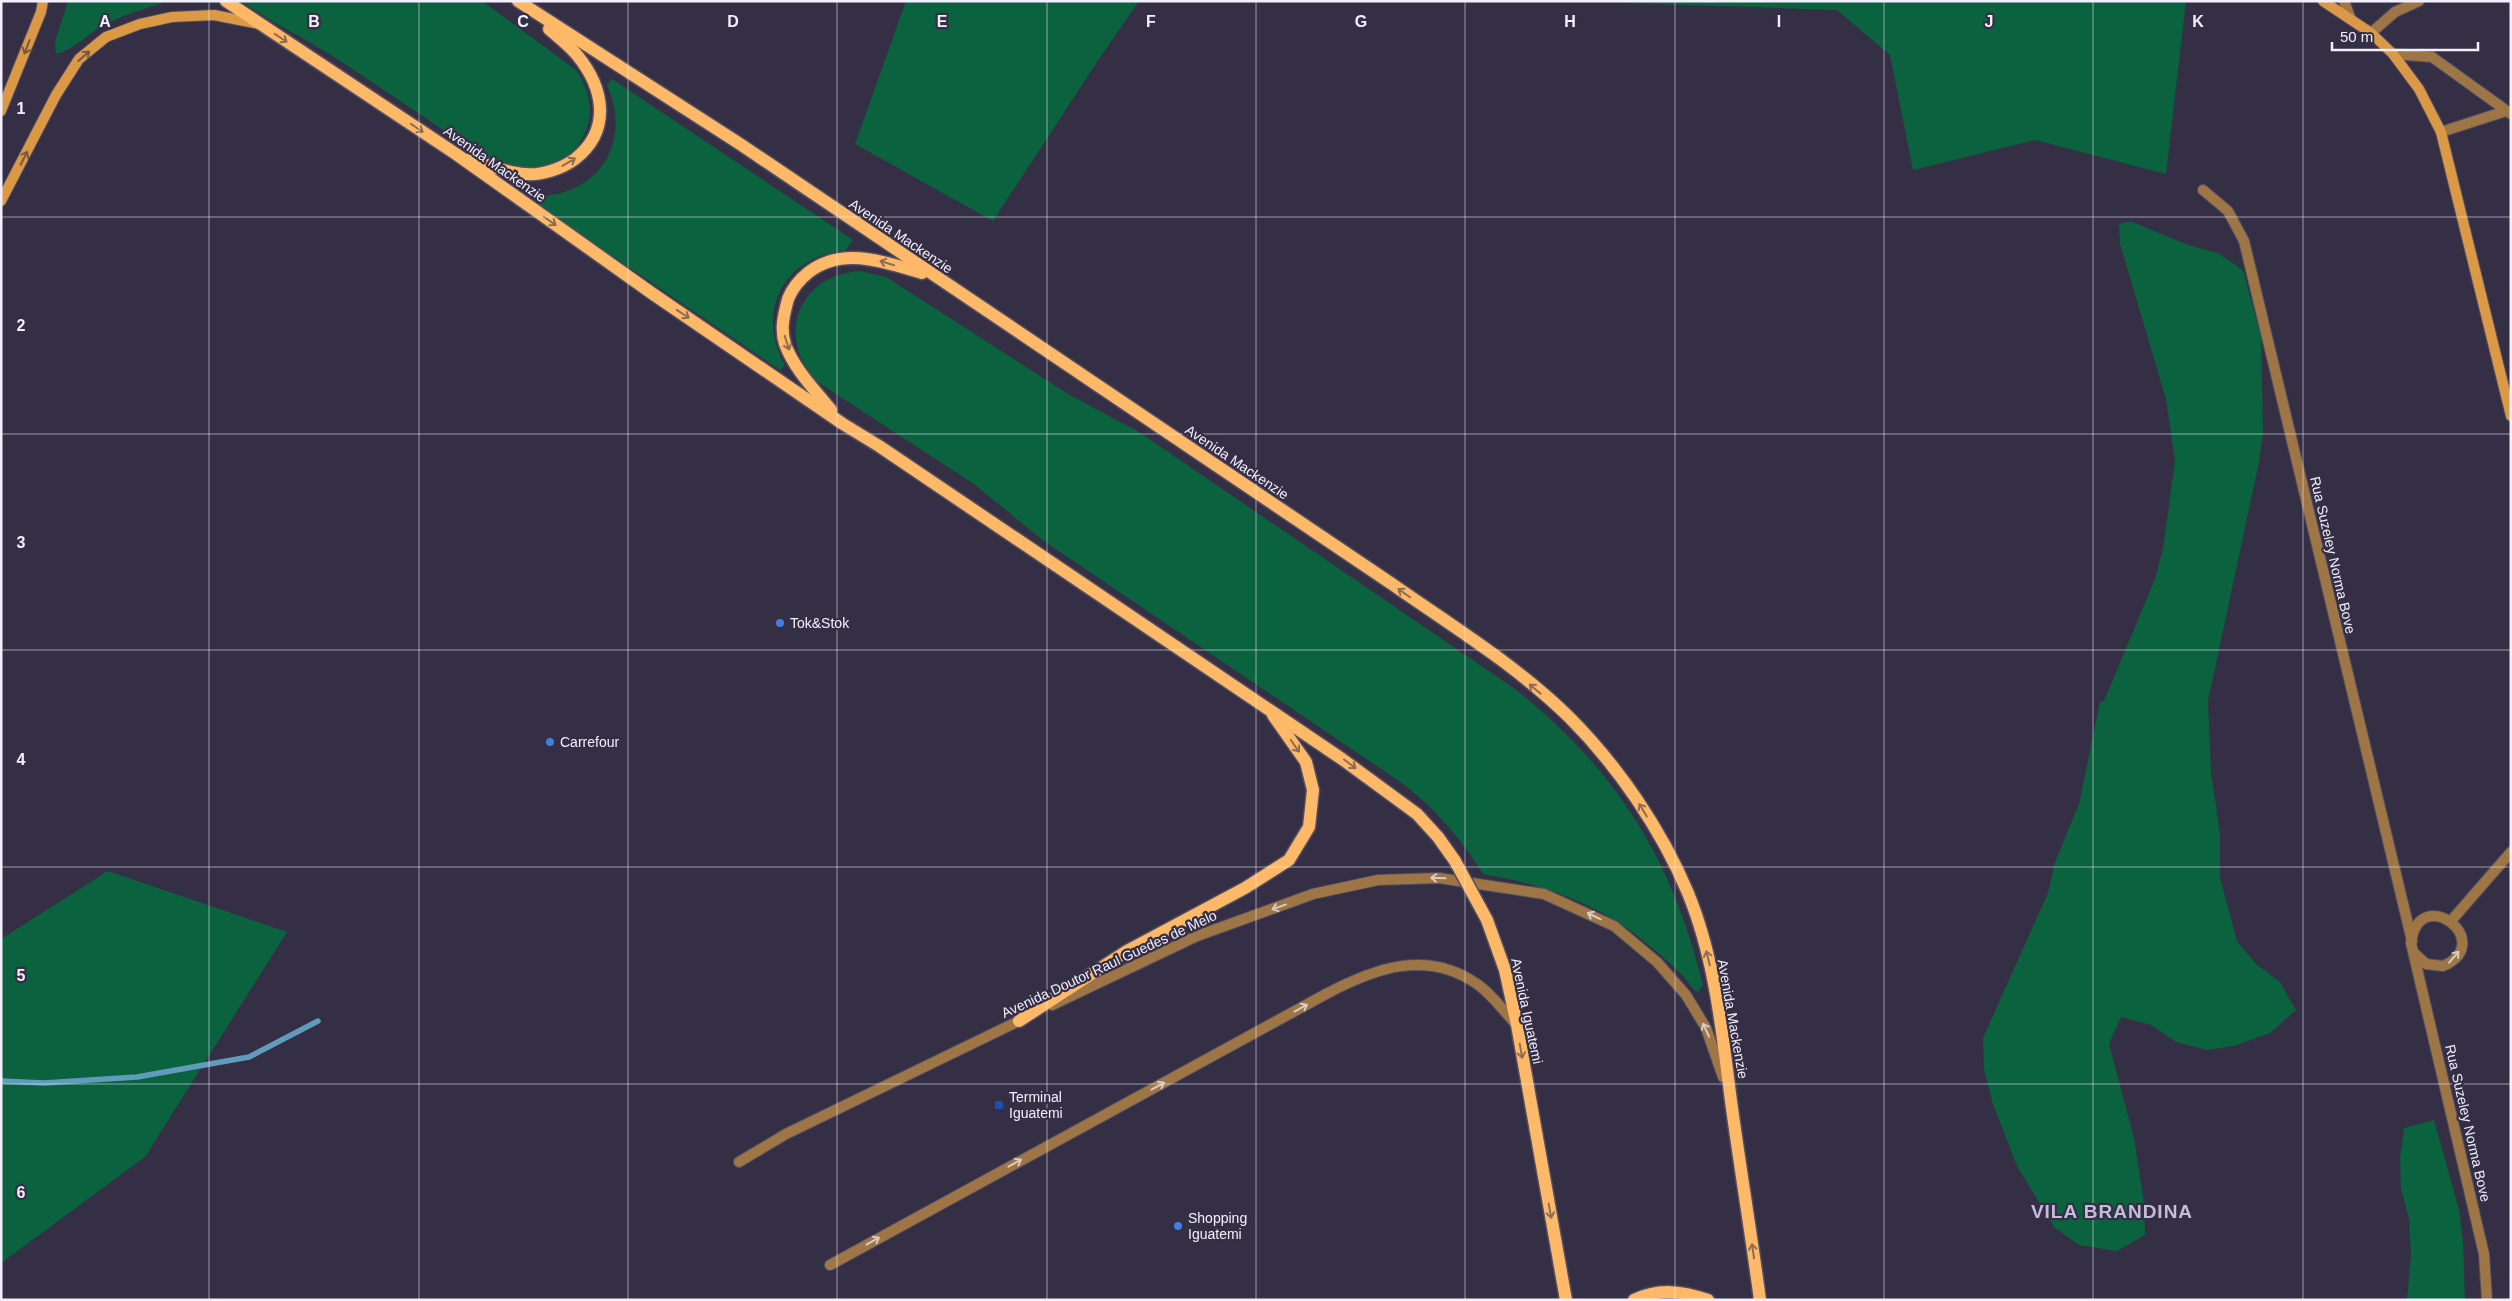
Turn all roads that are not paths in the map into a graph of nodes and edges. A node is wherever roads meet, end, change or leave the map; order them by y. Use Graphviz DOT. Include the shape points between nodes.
graph roads {
  1 [pos="43,1"];
  2 [pos="226,1"];
  3 [pos="2323,1"];
  4 [pos="2344,1"];
  5 [pos="2419,1"];
  6 [pos="521,4"];
  7 [pos="2350,17"];
  8 [pos="262,25"];
  9 [pos="2371,33"];
  10 [pos="2393,54"];
  11 [pos="1,111"];
  12 [pos="2509,112"];
  13 [pos="2441,132"];
  14 [pos="456,154"];
  15 [pos="2203,190"];
  16 [pos="1,201"];
  17 [pos="934,277"];
  18 [pos="2511,416"];
  19 [pos="843,424"];
  20 [pos="1267,706"];
  21 [pos="2511,852"];
  22 [pos="2451,921"];
  23 [pos="2412,941"];
  24 [pos="2414,953"];
  25 [pos="1019,1021"];
  26 [pos="1516,1025"];
  27 [pos="1732,1109"];
  28 [pos="739,1162"];
  29 [pos="830,1265"];
  30 [pos="1566,1300"];
  31 [pos="1634,1300"];
  32 [pos="1708,1300"];
  33 [pos="1760,1300"];
  34 [pos="2487,1300"];
  1 -- 11 [label="street, one-way"];
  2 -- 8 [label="main road, Avenida Mackenzie"];
  3 -- 7 [label="street"];
  4 -- 7 [label="street"];
  5 -- 9 [label="street" via="2395,12"];
  14 -- 6 [label="main road, one-way" via="526,175 568,164 596,136 601,115 598,93 589,72 576,54"];
  6 -- 17 [label="main road, Avenida Mackenzie" via="740,144"];
  7 -- 9 [label="street"];
  8 -- 14 [label="main road, Avenida Mackenzie, one-way"];
  16 -- 8 [label="street, one-way" via="56,95 79,59 106,37 140,24 172,17 214,15"];
  9 -- 10 [label="street"];
  10 -- 12 [label="street" via="2432,57"];
  10 -- 13 [label="street" via="2419,89"];
  12 -- 13 [label="street"];
  13 -- 18 [label="street"];
  14 -- 19 [label="main road, Avenida Mackenzie, one-way"];
  15 -- 23 [label="street, Rua Suzeley Norma Bove" via="2228,211 2244,241"];
  17 -- 19 [label="main road, one-way" via="878,260 841,258 818,266 804,276 791,292 782,319 785,344 807,381"];
  27 -- 17 [label="main road, Avenida Mackenzie, one-way" via="1717,995 1688,893 1636,799 1568,717 1492,653"];
  19 -- 20 [label="main road, Avenida Mackenzie"];
  20 -- 25 [label="main road, one-way" via="1306,762 1313,790 1309,827 1289,860 1245,888 1127,951"];
  20 -- 26 [label="main road, Avenida Iguatemi, one-way, bridge" via="1417,814 1438,836 1487,920 1505,970"];
  21 -- 22 [label="street"];
  22 -- 23 [label="street" via="2437,916 2422,920"];
  24 -- 22 [label="street, one-way" via="2434,967 2451,963 2462,942 2457,927"];
  23 -- 24 [label="street"];
  24 -- 34 [label="street, Rua Suzeley Norma Bove" via="2484,1254"];
  27 -- 25 [label="street, Avenida Doutor Raul Guedes de Melo, one-way" via="1719,1061 1706,1028 1691,1003 1657,962 1614,926 1544,894 1438,878 1378,880 1313,894 1197,936"];
  25 -- 28 [label="street, Avenida Doutor Raul Guedes de Melo" via="786,1134"];
  29 -- 26 [label="street, one-way" via="1326,994 1374,971 1431,965 1454,970 1478,985"];
  26 -- 30 [label="main road, Avenida Iguatemi, one-way"];
  33 -- 27 [label="main road, one-way"];
  31 -- 32 [label="main road" via="1665,1290"];
}
